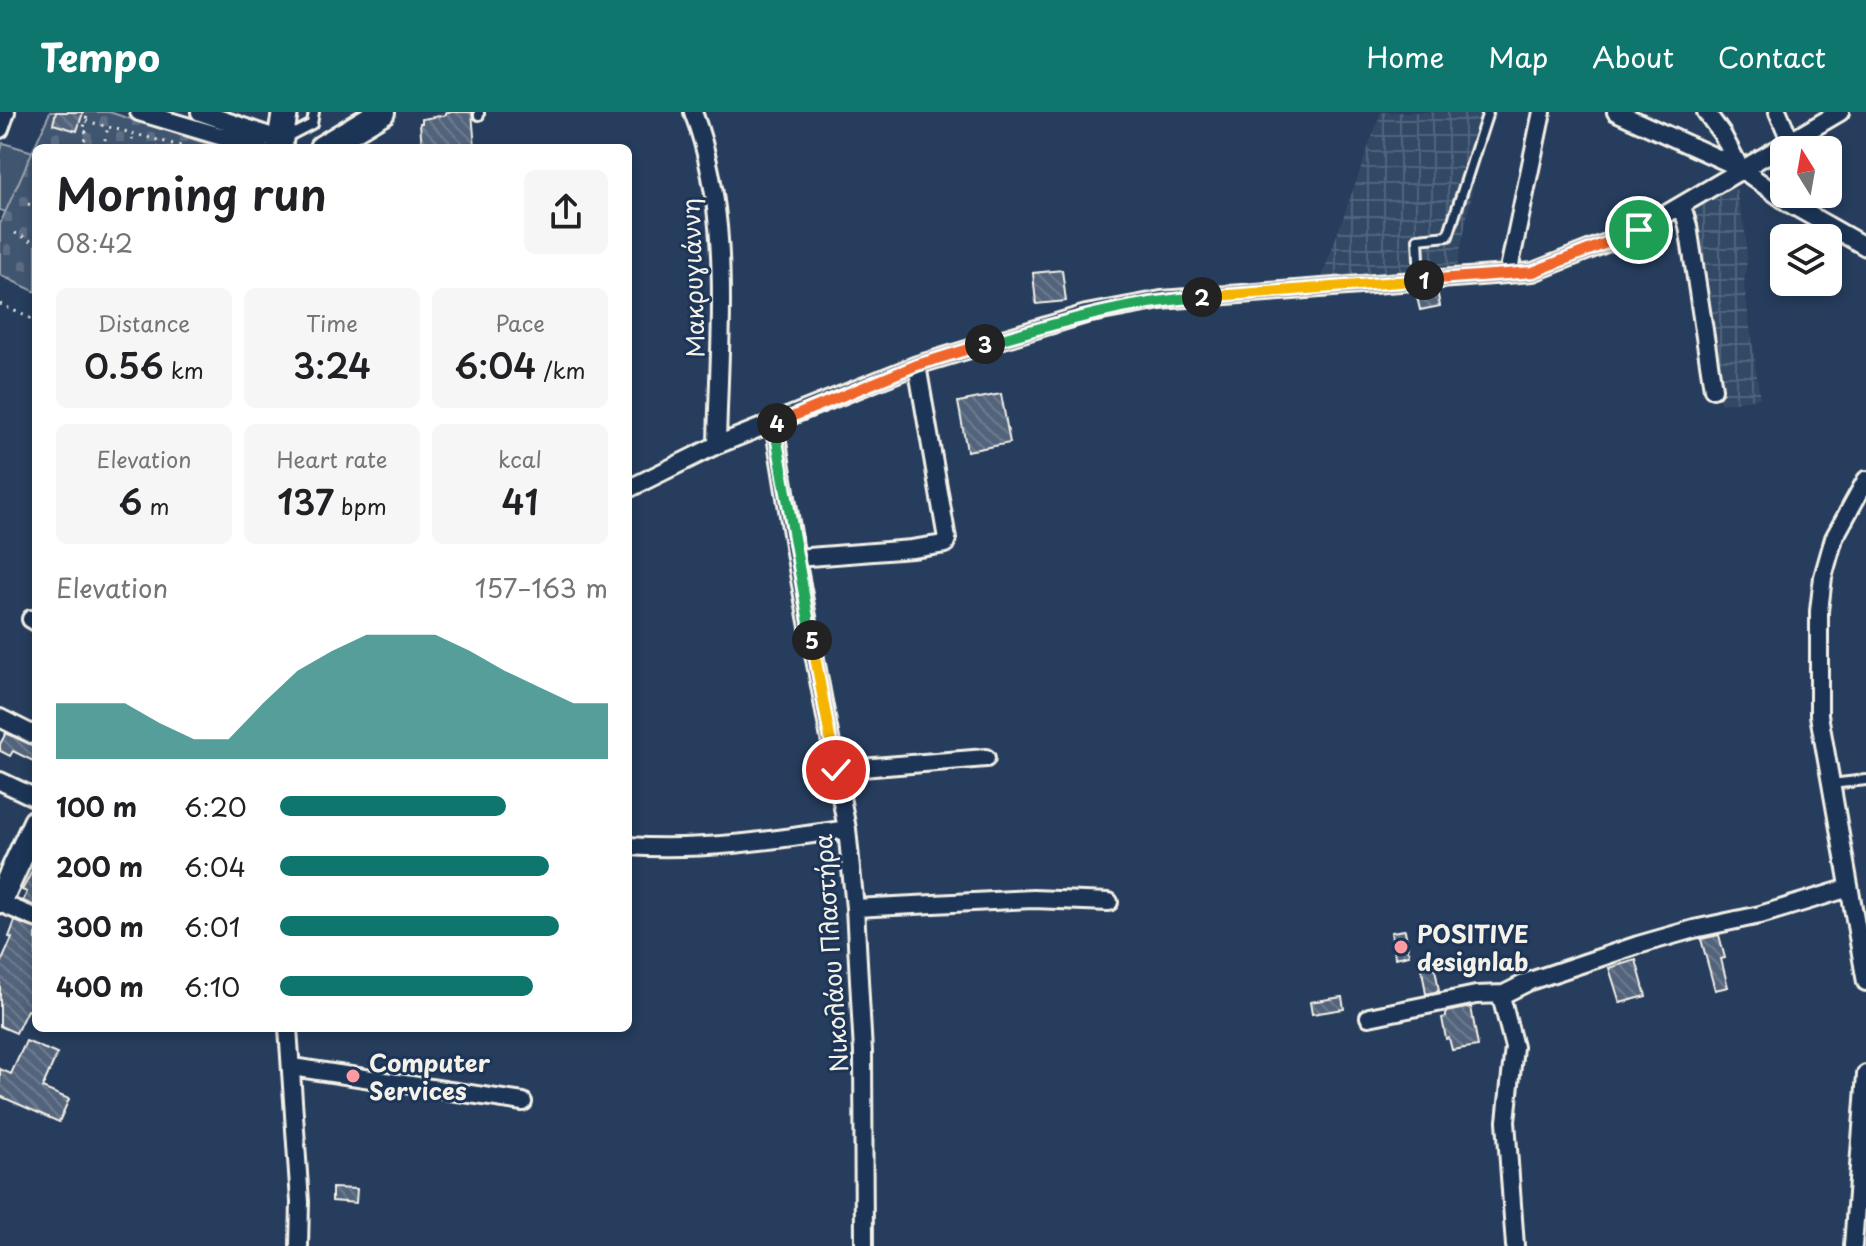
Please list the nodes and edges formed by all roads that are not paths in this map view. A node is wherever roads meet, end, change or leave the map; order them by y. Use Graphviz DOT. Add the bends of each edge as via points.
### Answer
graph roads {
  1 [pos="6,112"];
  2 [pos="139,112"];
  3 [pos="200,112"];
  4 [pos="285,112"];
  5 [pos="314,112"];
  6 [pos="382,112"];
  7 [pos="693,112"];
  8 [pos="1488,112"];
  9 [pos="1542,112"];
  10 [pos="1616,112"];
  11 [pos="1706,112"];
  12 [pos="1778,112"];
  13 [pos="1840,112"];
  14 [pos="312,124"];
  15 [pos="0,129"];
  16 [pos="1788,136"];
  17 [pos="1797,136"];
  18 [pos="269,144"];
  19 [pos="271,144"];
  20 [pos="273,144"];
  21 [pos="275,144"];
  22 [pos="322,144"];
  23 [pos="329,144"];
  24 [pos="1770,151"];
  25 [pos="1740,168"];
  26 [pos="1682,206"];
  27 [pos="1866,247"];
  28 [pos="1508,274"];
  29 [pos="1420,280"];
  30 [pos="917,365"];
  31 [pos="1713,389"];
  32 [pos="774,424"];
  33 [pos="717,445"];
  34 [pos="1866,480"];
  35 [pos="632,487"];
  36 [pos="796,558"];
  37 [pos="0,718"];
  38 [pos="32,734"];
  39 [pos="986,758"];
  40 [pos="836,770"];
  41 [pos="1866,780"];
  42 [pos="0,781"];
  43 [pos="1831,784"];
  44 [pos="32,796"];
  45 [pos="847,829"];
  46 [pos="32,831"];
  47 [pos="632,846"];
  48 [pos="1849,888"];
  49 [pos="0,902"];
  50 [pos="1109,902"];
  51 [pos="855,908"];
  52 [pos="32,916"];
  53 [pos="1866,982"];
  54 [pos="1504,994"];
  55 [pos="1369,1017"];
  56 [pos="288,1032"];
  57 [pos="292,1067"];
  58 [pos="1866,1074"];
  59 [pos="523,1102"];
  60 [pos="299,1246"];
  61 [pos="864,1246"];
  62 [pos="1515,1246"];
  63 [pos="1853,1246"];
  1 -- 15 [label="street"];
  2 -- 18 [label="street"];
  3 -- 19 [label="street"];
  4 -- 20 [label="main road"];
  5 -- 14 [label="lane"];
  6 -- 23 [label="main road"];
  7 -- 33 [label="street, Μακρυγιάννη" via="719,216"];
  8 -- 29 [label="lane" via="1448,236 1418,239"];
  9 -- 28 [label="street"];
  10 -- 25 [label="street"];
  11 -- 25 [label="street"];
  12 -- 16 [label="street"];
  13 -- 17 [label="street"];
  14 -- 21 [label="lane"];
  14 -- 22 [label="lane"];
  24 -- 25 [label="street"];
  25 -- 26 [label="street"];
  25 -- 27 [label="street"];
  26 -- 28 [label="street" via="1639,230 1533,272"];
  26 -- 31 [label="street"];
  28 -- 29 [label="street"];
  29 -- 30 [label="street" via="1161,300 1086,314"];
  30 -- 32 [label="street"];
  30 -- 36 [label="street" via="945,544"];
  32 -- 33 [label="street"];
  32 -- 36 [label="street, Νικολάου Πλαστήρα"];
  33 -- 35 [label="street"];
  34 -- 43 [label="street" via="1834,538 1819,611 1819,715"];
  36 -- 40 [label="street, Νικολάου Πλαστήρα"];
  37 -- 38 [label="street"];
  39 -- 40 [label="street"];
  40 -- 45 [label="street, Νικολάου Πλαστήρα"];
  41 -- 43 [label="lane"];
  42 -- 44 [label="street"];
  43 -- 48 [label="street"];
  45 -- 47 [label="street" via="740,845"];
  45 -- 51 [label="street, Νικολάου Πλαστήρα"];
  46 -- 49 [label="main road"];
  48 -- 53 [label="street"];
  48 -- 54 [label="street" via="1638,945"];
  49 -- 52 [label="street"];
  50 -- 51 [label="street" via="1033,899"];
  51 -- 61 [label="street, Νικολάου Πλαστήρα" via="863,1052"];
  54 -- 55 [label="street"];
  54 -- 62 [label="street" via="1514,1047 1506,1121"];
  56 -- 57 [label="street"];
  57 -- 59 [label="street"];
  57 -- 60 [label="street"];
  58 -- 63 [label="street"];
}
